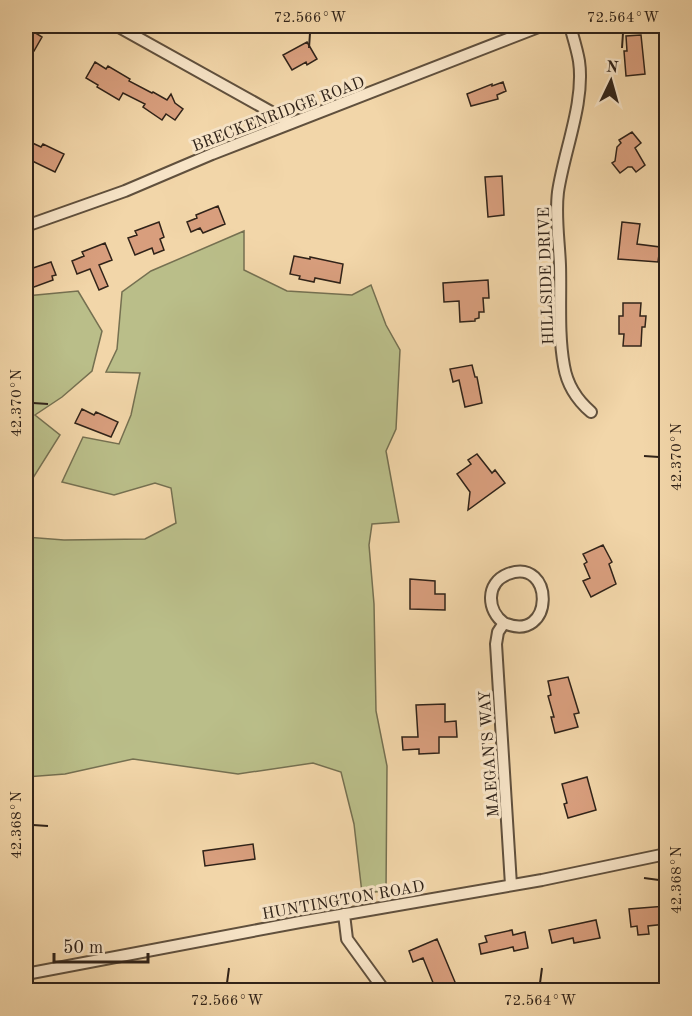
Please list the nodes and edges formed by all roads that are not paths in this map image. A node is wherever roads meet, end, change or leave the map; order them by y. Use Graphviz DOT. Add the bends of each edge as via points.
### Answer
graph roads {
  1 [pos="117,26"];
  2 [pos="541,26"];
  3 [pos="570,26"];
  4 [pos="291,123"];
  5 [pos="26,213"];
  6 [pos="39,221"];
  7 [pos="26,226"];
  8 [pos="591,412"];
  9 [pos="504,623"];
  10 [pos="666,854"];
  11 [pos="511,885"];
  12 [pos="344,914"];
  13 [pos="26,974"];
  14 [pos="384,990"];
  1 -- 4 [label="street"];
  2 -- 4 [label="street, BRECKENRIDGE ROAD"];
  3 -- 8 [label="street, HILLSIDE DRIVE" via="579,62 579,93 558,194 560,321 564,367 579,402"];
  4 -- 6 [label="street, BRECKENRIDGE ROAD" via="125,191"];
  5 -- 6 [label="street"];
  6 -- 7 [label="street, BRECKENRIDGE ROAD"];
  9 -- 9 [label="street" via="492,610 493,587 509,574 530,576 543,592 541,613 522,626"];
  9 -- 11 [label="street, MAEGAN'S WAY" via="496,644"];
  10 -- 11 [label="street, HUNTINGTON ROAD"];
  11 -- 12 [label="street, HUNTINGTON ROAD"];
  12 -- 13 [label="street, HUNTINGTON ROAD"];
  12 -- 14 [label="street" via="347,939"];
}
